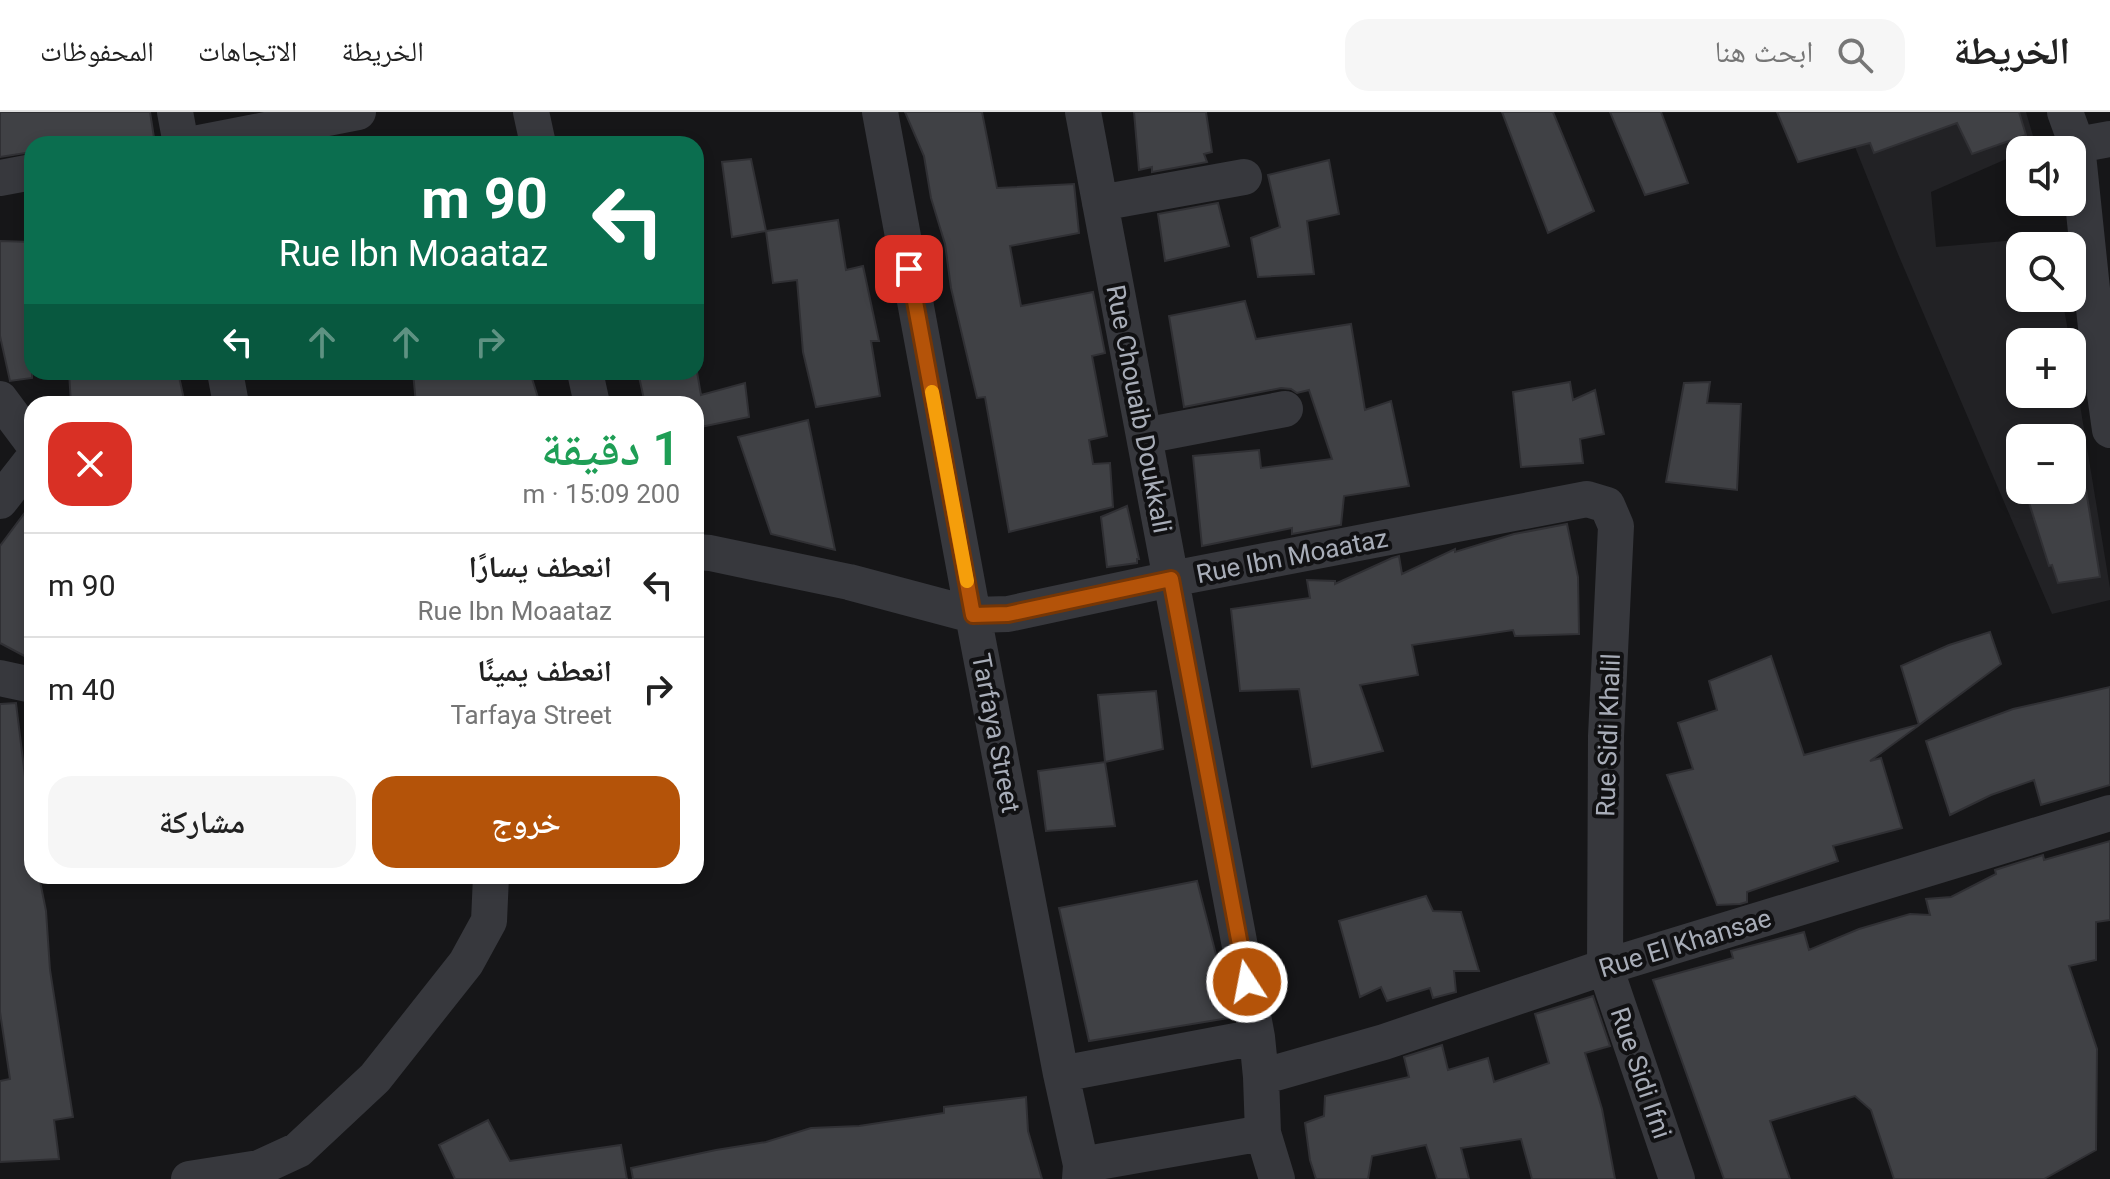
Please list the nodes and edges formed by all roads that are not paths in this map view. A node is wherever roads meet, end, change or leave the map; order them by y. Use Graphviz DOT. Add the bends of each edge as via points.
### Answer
graph roads {
  1 [pos="175,112"];
  2 [pos="358,112"];
  3 [pos="531,112"];
  4 [pos="880,112"];
  5 [pos="1083,112"];
  6 [pos="2084,132"];
  7 [pos="180,136"];
  8 [pos="235,136"];
  9 [pos="536,136"];
  10 [pos="24,174"];
  11 [pos="1244,177"];
  12 [pos="0,178"];
  13 [pos="1100,203"];
  14 [pos="0,399"];
  15 [pos="1285,409"];
  16 [pos="2110,430"];
  17 [pos="24,431"];
  18 [pos="1144,436"];
  19 [pos="24,470"];
  20 [pos="0,501"];
  21 [pos="1607,505"];
  22 [pos="704,553"];
  23 [pos="1171,579"];
  24 [pos="973,615"];
  25 [pos="0,678"];
  26 [pos="24,683"];
  27 [pos="2110,813"];
  28 [pos="491,884"];
  29 [pos="1605,967"];
  30 [pos="1257,1037"];
  31 [pos="1061,1074"];
  32 [pos="1261,1077"];
  33 [pos="1263,1133"];
  34 [pos="1081,1172"];
  35 [pos="189,1179"];
  36 [pos="1277,1179"];
  37 [pos="1677,1179"];
  1 -- 7 [label="street"];
  2 -- 8 [label="street"];
  3 -- 9 [label="street"];
  4 -- 24 [label="street, Tarfaya Street"];
  5 -- 13 [label="street, Rue Chouaib Doukkali"];
  6 -- 16 [label="street" via="2097,337"];
  10 -- 12 [label="street"];
  11 -- 13 [label="street"];
  13 -- 18 [label="street, Rue Chouaib Doukkali"];
  14 -- 17 [label="street"];
  15 -- 18 [label="street"];
  18 -- 23 [label="street, Rue Chouaib Doukkali"];
  19 -- 20 [label="street"];
  21 -- 23 [label="street, Rue Ibn Moaataz" via="1587,499"];
  21 -- 29 [label="street, Rue Sidi Khalil" via="1616,526 1606,736"];
  22 -- 24 [label="street, Rue Ibn Moaataz" via="849,582"];
  23 -- 24 [label="street, Rue Ibn Moaataz" via="1008,614"];
  23 -- 30 [label="street, Rue Chouaib Doukkali"];
  24 -- 31 [label="street, Tarfaya Street"];
  25 -- 26 [label="street"];
  27 -- 29 [label="street, Rue El Khansae"];
  28 -- 35 [label="street" via="489,921 466,963 375,1078 298,1150 259,1168"];
  29 -- 32 [label="street, Rue El Khansae" via="1384,1042"];
  29 -- 37 [label="street, Rue Sidi Ifni"];
  30 -- 31 [label="street"];
  30 -- 32 [label="street, Rue Chouaib Doukkali"];
  31 -- 34 [label="street, Tarfaya Street"];
  32 -- 33 [label="street, Rue Chouaib Doukkali"];
  33 -- 34 [label="street"];
  33 -- 36 [label="street, Rue Chouaib Doukkali"];
}
